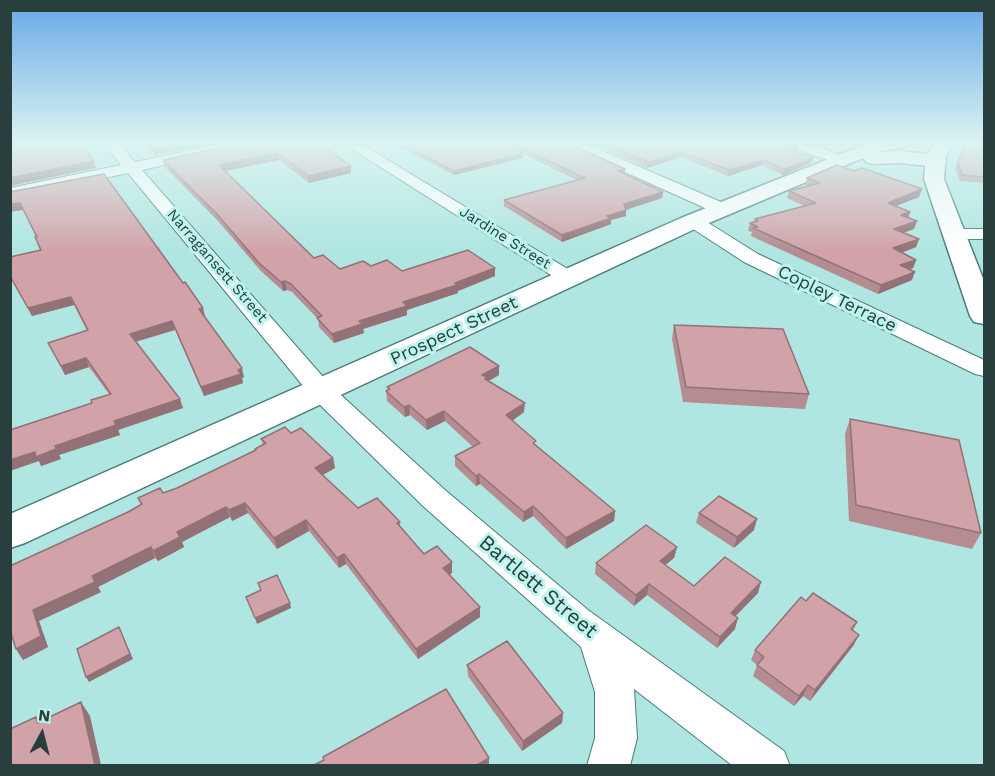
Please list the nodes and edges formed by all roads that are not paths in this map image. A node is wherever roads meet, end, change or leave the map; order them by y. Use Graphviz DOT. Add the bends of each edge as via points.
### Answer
graph roads {
  1 [pos="79,178"];
  2 [pos="141,178"];
  3 [pos="407,178"];
  4 [pos="653,178"];
  5 [pos="798,178"];
  6 [pos="933,178"];
  7 [pos="10,193"];
  8 [pos="723,209"];
  9 [pos="693,221"];
  10 [pos="984,234"];
  11 [pos="954,235"];
  12 [pos="569,278"];
  13 [pos="984,316"];
  14 [pos="984,369"];
  15 [pos="322,392"];
  16 [pos="10,532"];
  17 [pos="597,638"];
  18 [pos="608,765"];
  19 [pos="769,765"];
  1 -- 7 [label="street"];
  2 -- 15 [label="street, Narragansett Street"];
  3 -- 12 [label="street, Jardine Street"];
  4 -- 8 [label="street"];
  5 -- 8 [label="main road, Prospect Street"];
  6 -- 11 [label="main road"];
  8 -- 9 [label="main road, Prospect Street"];
  9 -- 12 [label="main road, Prospect Street"];
  9 -- 14 [label="street, Copley Terrace" via="751,258"];
  10 -- 11 [label="street"];
  11 -- 13 [label="main road"];
  12 -- 15 [label="main road, Prospect Street"];
  15 -- 16 [label="main road, Prospect Street"];
  15 -- 17 [label="street, Bartlett Street" via="434,498"];
  17 -- 18 [label="street" via="615,692 616,738"];
  17 -- 19 [label="street, Bartlett Street"];
}
